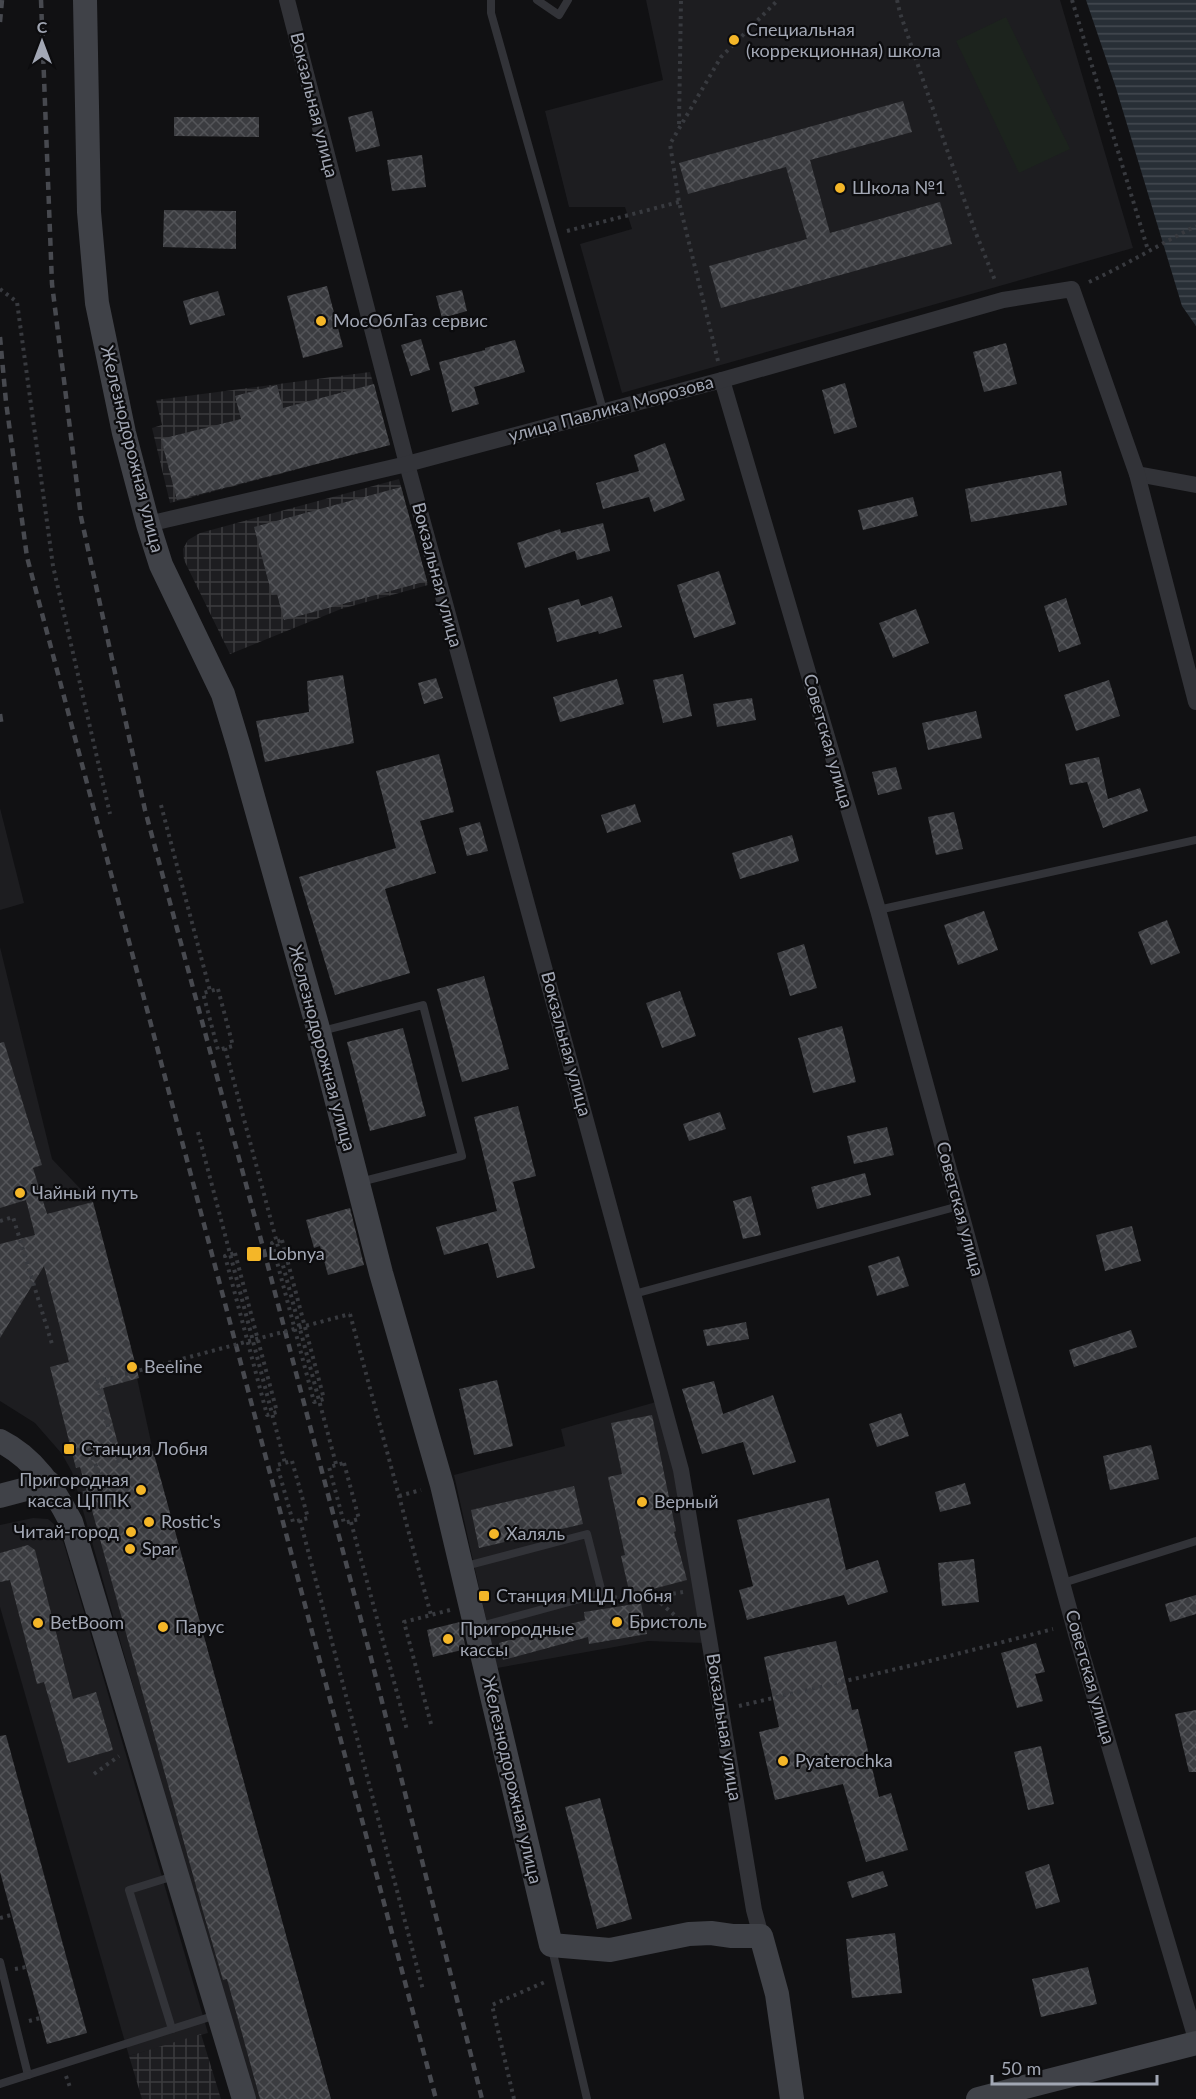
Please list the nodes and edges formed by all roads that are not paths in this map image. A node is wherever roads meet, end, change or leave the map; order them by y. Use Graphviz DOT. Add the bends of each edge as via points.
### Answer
graph roads {
  1 [pos="86,0"];
  2 [pos="287,0"];
  3 [pos="491,0"];
  4 [pos="537,0"];
  5 [pos="568,0"];
  6 [pos="721,373"];
  7 [pos="603,410"];
  8 [pos="407,464"];
  9 [pos="1137,474"];
  10 [pos="1196,485"];
  11 [pos="148,524"];
  12 [pos="1196,702"];
  13 [pos="1196,840"];
  14 [pos="878,910"];
  15 [pos="318,1032"];
  16 [pos="357,1183"];
  17 [pos="959,1206"];
  18 [pos="634,1294"];
  19 [pos="0,1441"];
  20 [pos="49,1483"];
  21 [pos="0,1496"];
  22 [pos="1196,1541"];
  23 [pos="462,1567"];
  24 [pos="1063,1583"];
  25 [pos="476,1627"];
  26 [pos="177,1875"];
  27 [pos="761,1936"];
  28 [pos="551,1945"];
  29 [pos="0,1962"];
  30 [pos="219,2014"];
  31 [pos="171,2029"];
  32 [pos="1196,2041"];
  33 [pos="28,2075"];
  34 [pos="0,2084"];
  35 [pos="244,2099"];
  36 [pos="587,2099"];
  37 [pos="792,2099"];
  38 [pos="978,2099"];
  1 -- 11 [label="street, Железнодорожная улица" via="88,212 97,303"];
  2 -- 8 [label="street, Вокзальная улица"];
  3 -- 7 [label="lane" via="491,14"];
  4 -- 5 [label="lane" via="559,15"];
  6 -- 7 [label="street, улица Павлика Морозова"];
  6 -- 9 [label="street, улица Павлика Морозова" via="1003,300 1072,289"];
  6 -- 14 [label="street, Советская улица"];
  7 -- 8 [label="street, улица Павлика Морозова"];
  8 -- 11 [label="street, улица Павлика Морозова"];
  8 -- 18 [label="street, Вокзальная улица"];
  9 -- 10 [label="street"];
  9 -- 12 [label="street"];
  11 -- 15 [label="street, Железнодорожная улица" via="161,565 223,694"];
  13 -- 14 [label="lane"];
  14 -- 17 [label="street, Советская улица"];
  15 -- 16 [label="street, Железнодорожная улица"];
  15 -- 16 [label="lane" via="423,1005 459,1144 462,1156"];
  16 -- 23 [label="street, Железнодорожная улица"];
  17 -- 18 [label="lane"];
  17 -- 24 [label="street, Советская улица"];
  18 -- 27 [label="street, Вокзальная улица" via="681,1470"];
  19 -- 20 [label="street" via="22,1455"];
  20 -- 21 [label="street"];
  20 -- 26 [label="street" via="71,1522"];
  22 -- 24 [label="lane"];
  23 -- 25 [label="street, Железнодорожная улица"];
  23 -- 25 [label="lane" via="587,1534 602,1593"];
  24 -- 32 [label="street, Советская улица"];
  25 -- 28 [label="street, Железнодорожная улица"];
  26 -- 30 [label="street"];
  26 -- 31 [label="lane" via="129,1890"];
  27 -- 28 [label="street" via="690,1934 610,1950"];
  27 -- 37 [label="street, Вокзальная улица" via="777,1994"];
  28 -- 36 [label="lane, Железнодорожная улица"];
  29 -- 33 [label="lane"];
  30 -- 31 [label="lane"];
  30 -- 35 [label="street"];
  31 -- 33 [label="lane"];
  32 -- 38 [label="street"];
  33 -- 34 [label="lane"];
}
